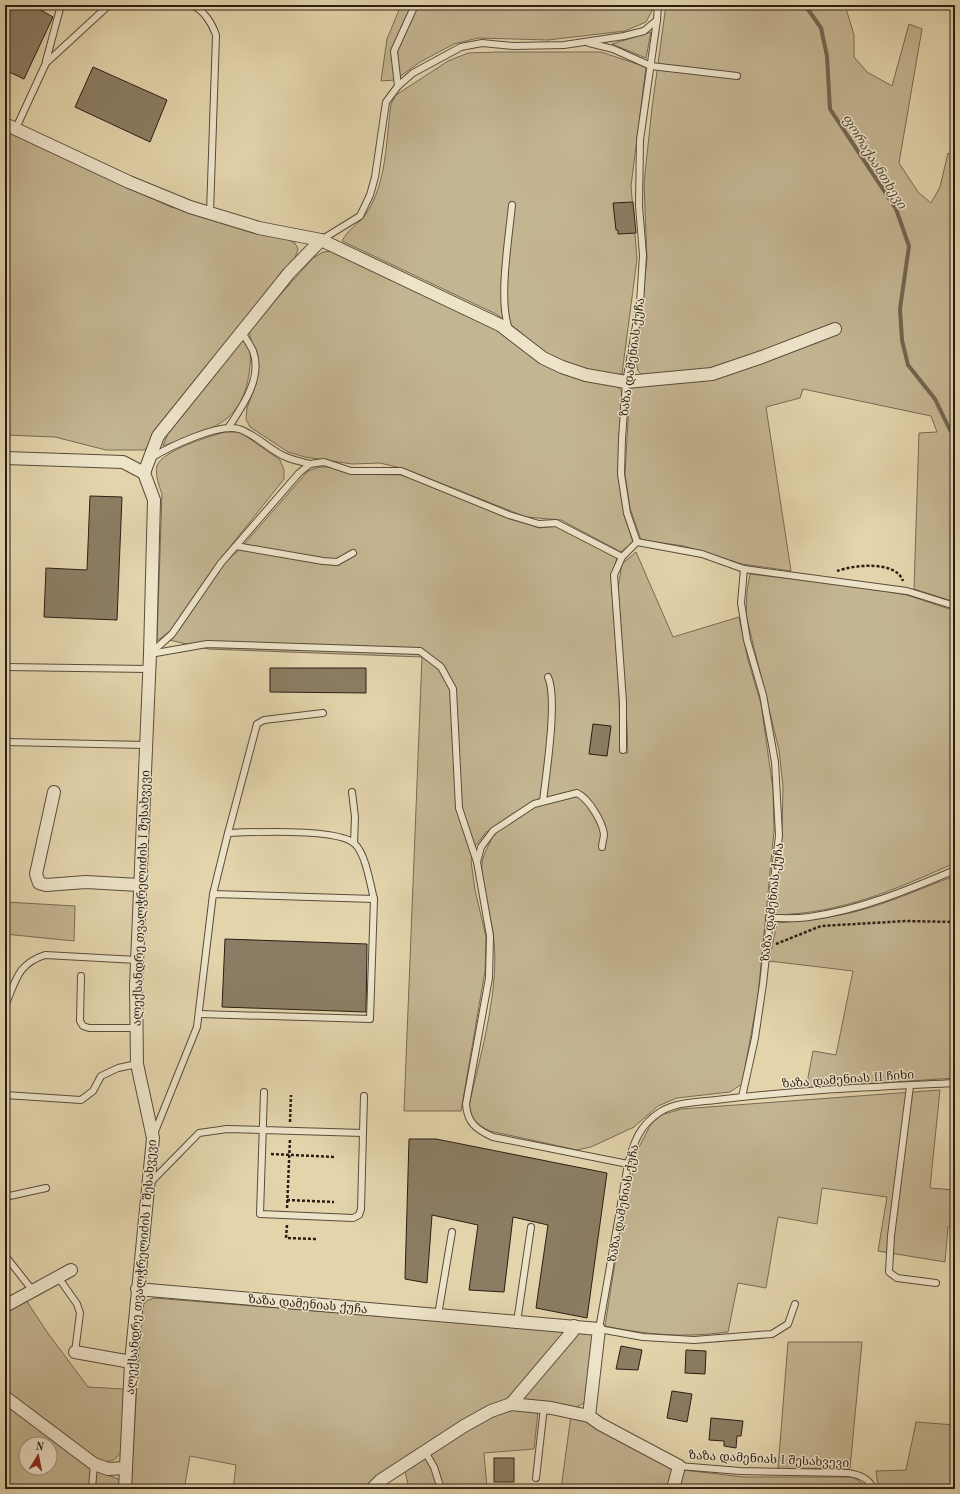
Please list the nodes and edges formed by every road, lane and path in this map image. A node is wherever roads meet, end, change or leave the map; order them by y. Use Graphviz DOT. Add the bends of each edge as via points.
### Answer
graph roads {
  1 [pos="61,5"];
  2 [pos="109,5"];
  3 [pos="191,5"];
  4 [pos="415,5"];
  5 [pos="658,5"];
  6 [pos="657,20"];
  7 [pos="585,42"];
  8 [pos="46,63"];
  9 [pos="651,66"];
  10 [pos="737,76"];
  11 [pos="398,86"];
  12 [pos="10,126"];
  13 [pos="512,205"];
  14 [pos="210,214"];
  15 [pos="322,240"];
  16 [pos="835,329"];
  17 [pos="242,332"];
  18 [pos="510,333"];
  19 [pos="626,382"];
  20 [pos="228,428"];
  21 [pos="5,458"];
  22 [pos="150,459"];
  23 [pos="310,464"];
  24 [pos="144,473"];
  25 [pos="637,542"];
  26 [pos="236,546"];
  27 [pos="353,553"];
  28 [pos="622,557"];
  29 [pos="744,569"];
  30 [pos="817,578"];
  31 [pos="907,591"];
  32 [pos="955,598"];
  33 [pos="952,605"];
  34 [pos="150,654"];
  35 [pos="5,667"];
  36 [pos="149,669"];
  37 [pos="548,678"];
  38 [pos="323,713"];
  39 [pos="5,742"];
  40 [pos="146,745"];
  41 [pos="623,750"];
  42 [pos="54,792"];
  43 [pos="352,792"];
  44 [pos="543,801"];
  45 [pos="228,833"];
  46 [pos="354,842"];
  47 [pos="602,847"];
  48 [pos="477,862"];
  49 [pos="955,870"];
  50 [pos="139,885"];
  51 [pos="213,894"];
  52 [pos="374,899"];
  53 [pos="769,918"];
  54 [pos="955,922"];
  55 [pos="766,948"];
  56 [pos="137,960"];
  57 [pos="81,976"];
  58 [pos="5,1006"];
  59 [pos="199,1014"];
  60 [pos="136,1028"];
  61 [pos="137,1064"];
  62 [pos="955,1083"];
  63 [pos="910,1086"];
  64 [pos="264,1092"];
  65 [pos="5,1095"];
  66 [pos="291,1095"];
  67 [pos="364,1096"];
  68 [pos="742,1097"];
  69 [pos="263,1130"];
  70 [pos="290,1131"];
  71 [pos="363,1133"];
  72 [pos="153,1138"];
  73 [pos="262,1154"];
  74 [pos="289,1155"];
  75 [pos="335,1157"];
  76 [pos="628,1164"];
  77 [pos="148,1185"];
  78 [pos="46,1188"];
  79 [pos="5,1197"];
  80 [pos="287,1200"];
  81 [pos="334,1202"];
  82 [pos="287,1215"];
  83 [pos="531,1228"];
  84 [pos="452,1232"];
  85 [pos="316,1239"];
  86 [pos="7,1258"];
  87 [pos="71,1270"];
  88 [pos="58,1277"];
  89 [pos="936,1283"];
  90 [pos="137,1289"];
  91 [pos="33,1290"];
  92 [pos="795,1304"];
  93 [pos="5,1306"];
  94 [pos="438,1315"];
  95 [pos="517,1322"];
  96 [pos="574,1326"];
  97 [pos="599,1329"];
  98 [pos="75,1352"];
  99 [pos="131,1362"];
  100 [pos="5,1396"];
  101 [pos="511,1404"];
  102 [pos="544,1407"];
  103 [pos="589,1416"];
  104 [pos="425,1452"];
  105 [pos="94,1464"];
  106 [pos="679,1466"];
  107 [pos="126,1468"];
  108 [pos="536,1478"];
  109 [pos="92,1489"];
  110 [pos="125,1489"];
  111 [pos="372,1489"];
  112 [pos="441,1489"];
  113 [pos="673,1489"];
  114 [pos="874,1489"];
  1 -- 8 [label="lane"];
  2 -- 8 [label="lane"];
  3 -- 14 [label="lane" via="212,23 216,35"];
  4 -- 11 [label="lane" via="394,51"];
  5 -- 6 [label="lane, ზაზა დამენიას ქუჩა"];
  6 -- 7 [label="lane" via="644,31"];
  6 -- 9 [label="lane, ზაზა დამენიას ქუჩა"];
  7 -- 9 [label="lane" via="613,49"];
  7 -- 11 [label="lane" via="514,46 482,44 461,47 413,73"];
  8 -- 12 [label="lane"];
  9 -- 10 [label="lane"];
  9 -- 19 [label="lane, ზაზა დამენიას ქუჩა" via="640,140 639,206 643,255 640,303"];
  11 -- 15 [label="lane" via="386,102 375,177 360,216"];
  12 -- 14 [label="street" via="129,182"];
  13 -- 18 [label="lane" via="504,300"];
  14 -- 15 [label="street" via="259,228"];
  15 -- 17 [label="street" via="289,273"];
  15 -- 18 [label="street" via="500,325"];
  16 -- 19 [label="street" via="712,374"];
  17 -- 20 [label="lane" via="253,351 256,364 253,382 242,408"];
  17 -- 22 [label="street" via="158,436"];
  18 -- 19 [label="street" via="543,358 562,368"];
  19 -- 25 [label="lane, ზაზა დამენიას ქუჩა" via="621,474 627,512"];
  20 -- 22 [label="lane" via="166,448"];
  20 -- 23 [label="lane" via="238,429 255,437 286,457"];
  21 -- 24 [label="street" via="123,462"];
  22 -- 24 [label="street"];
  23 -- 26 [label="lane" via="299,473"];
  23 -- 28 [label="lane" via="324,462 351,471 402,471 509,515 539,524 556,523"];
  24 -- 34 [label="street, ალექსანდრე თვალჭრელიძის I შესახვევი" via="154,500"];
  25 -- 28 [label="lane"];
  25 -- 29 [label="lane" via="702,554"];
  26 -- 27 [label="lane" via="337,562"];
  26 -- 34 [label="lane" via="221,563 172,634"];
  28 -- 41 [label="lane" via="614,575 623,702"];
  29 -- 30 [label="lane"];
  29 -- 53 [label="lane, ზაზა დამენიას ქუჩა" via="741,603 747,640 763,694 775,762 779,835"];
  30 -- 31 [label="lane"];
  30 -- 31 [label="path" via="848,567 869,565 890,569 902,576"];
  31 -- 33 [label="lane"];
  32 -- 33 [label="lane"];
  34 -- 36 [label="street, ალექსანდრე თვალჭრელიძის I შესახვევი"];
  34 -- 48 [label="lane" via="207,644 420,651 441,667 453,689 460,808"];
  35 -- 36 [label="lane"];
  36 -- 40 [label="street, ალექსანდრე თვალჭრელიძის I შესახვევი"];
  37 -- 44 [label="lane" via="552,685 553,702"];
  38 -- 45 [label="lane" via="264,720 257,724"];
  39 -- 40 [label="lane"];
  40 -- 50 [label="street, ალექსანდრე თვალჭრელიძის I შესახვევი"];
  42 -- 50 [label="street" via="36,874 39,883 46,885 100,882"];
  43 -- 46 [label="lane"];
  44 -- 47 [label="lane" via="577,793 585,797 593,807 604,834"];
  44 -- 48 [label="lane" via="534,804 493,831 481,847"];
  45 -- 46 [label="lane" via="330,835"];
  45 -- 51 [label="lane"];
  46 -- 52 [label="lane" via="362,854"];
  48 -- 76 [label="lane" via="490,936 491,961 466,1104 471,1123 478,1131 493,1137"];
  49 -- 53 [label="lane" via="906,891 854,908 808,917"];
  50 -- 56 [label="street, ალექსანდრე თვალჭრელიძის I შესახვევი"];
  51 -- 52 [label="lane"];
  51 -- 59 [label="lane"];
  52 -- 59 [label="lane" via="370,1019"];
  53 -- 55 [label="lane, ზაზა დამენიას ქუჩა"];
  54 -- 55 [label="path" via="906,921 821,926"];
  55 -- 68 [label="lane, ზაზა დამენიას ქუჩა" via="755,1038"];
  56 -- 58 [label="lane" via="45,955 31,959 24,966"];
  56 -- 60 [label="street, ალექსანდრე თვალჭრელიძის I შესახვევი"];
  57 -- 60 [label="lane" via="80,1021 83,1026"];
  59 -- 72 [label="lane" via="197,1027"];
  60 -- 61 [label="street, ალექსანდრე თვალჭრელიძის I შესახვევი"];
  61 -- 65 [label="lane" via="118,1068 101,1076 93,1092 81,1100"];
  61 -- 72 [label="street, ალექსანდრე თვალჭრელიძის I შესახვევი"];
  62 -- 63 [label="lane, ზაზა დამენიას II ჩიხი"];
  63 -- 68 [label="lane, ზაზა დამენიას II ჩიხი"];
  63 -- 89 [label="lane" via="891,1236 889,1272 897,1278"];
  64 -- 69 [label="lane"];
  66 -- 70 [label="path"];
  67 -- 71 [label="lane"];
  68 -- 76 [label="lane, ზაზა დამენიას ქუჩა" via="678,1105 661,1111 642,1126 633,1142"];
  69 -- 70 [label="lane"];
  69 -- 73 [label="lane"];
  69 -- 77 [label="lane" via="227,1129 199,1133"];
  70 -- 71 [label="lane"];
  70 -- 74 [label="path"];
  71 -- 82 [label="lane" via="362,1210 359,1215 354,1218"];
  72 -- 77 [label="street, ალექსანდრე თვალჭრელიძის I შესახვევი"];
  73 -- 74 [label="path"];
  73 -- 82 [label="lane" via="260,1214"];
  74 -- 75 [label="path"];
  74 -- 80 [label="path"];
  76 -- 97 [label="lane, ზაზა დამენიას ქუჩა"];
  77 -- 90 [label="street, ალექსანდრე თვალჭრელიძის I შესახვევი"];
  78 -- 79 [label="lane"];
  80 -- 81 [label="path"];
  80 -- 82 [label="path"];
  82 -- 85 [label="path" via="286,1238"];
  83 -- 95 [label="lane"];
  84 -- 94 [label="lane"];
  86 -- 91 [label="lane"];
  87 -- 88 [label="street"];
  88 -- 91 [label="street"];
  88 -- 98 [label="lane" via="80,1313"];
  90 -- 94 [label="street, ზაზა დამენიას ქუჩა"];
  90 -- 99 [label="street, ალექსანდრე თვალჭრელიძის I შესახვევი"];
  91 -- 93 [label="street"];
  92 -- 97 [label="lane" via="788,1324 772,1334 694,1340 642,1337"];
  94 -- 95 [label="street, ზაზა დამენიას ქუჩა"];
  95 -- 96 [label="street, ზაზა დამენიას ქუჩა"];
  96 -- 97 [label="street, ზაზა დამენიას ქუჩა"];
  96 -- 101 [label="street" via="572,1332"];
  97 -- 103 [label="street"];
  98 -- 99 [label="street"];
  99 -- 107 [label="street, ალექსანდრე თვალჭრელიძის I შესახვევი"];
  100 -- 105 [label="street"];
  101 -- 102 [label="street"];
  101 -- 104 [label="street" via="464,1426"];
  102 -- 103 [label="street"];
  102 -- 108 [label="lane"];
  103 -- 106 [label="street"];
  104 -- 111 [label="street" via="381,1480"];
  104 -- 112 [label="lane" via="434,1467"];
  105 -- 107 [label="street" via="108,1469"];
  105 -- 109 [label="lane"];
  106 -- 113 [label="street"];
  106 -- 114 [label="lane, ზაზა დამენიას I შესახვევი" via="740,1471 848,1473 860,1475 870,1482"];
  107 -- 110 [label="street, ალექსანდრე თვალჭრელიძის I შესახვევი"];
}
